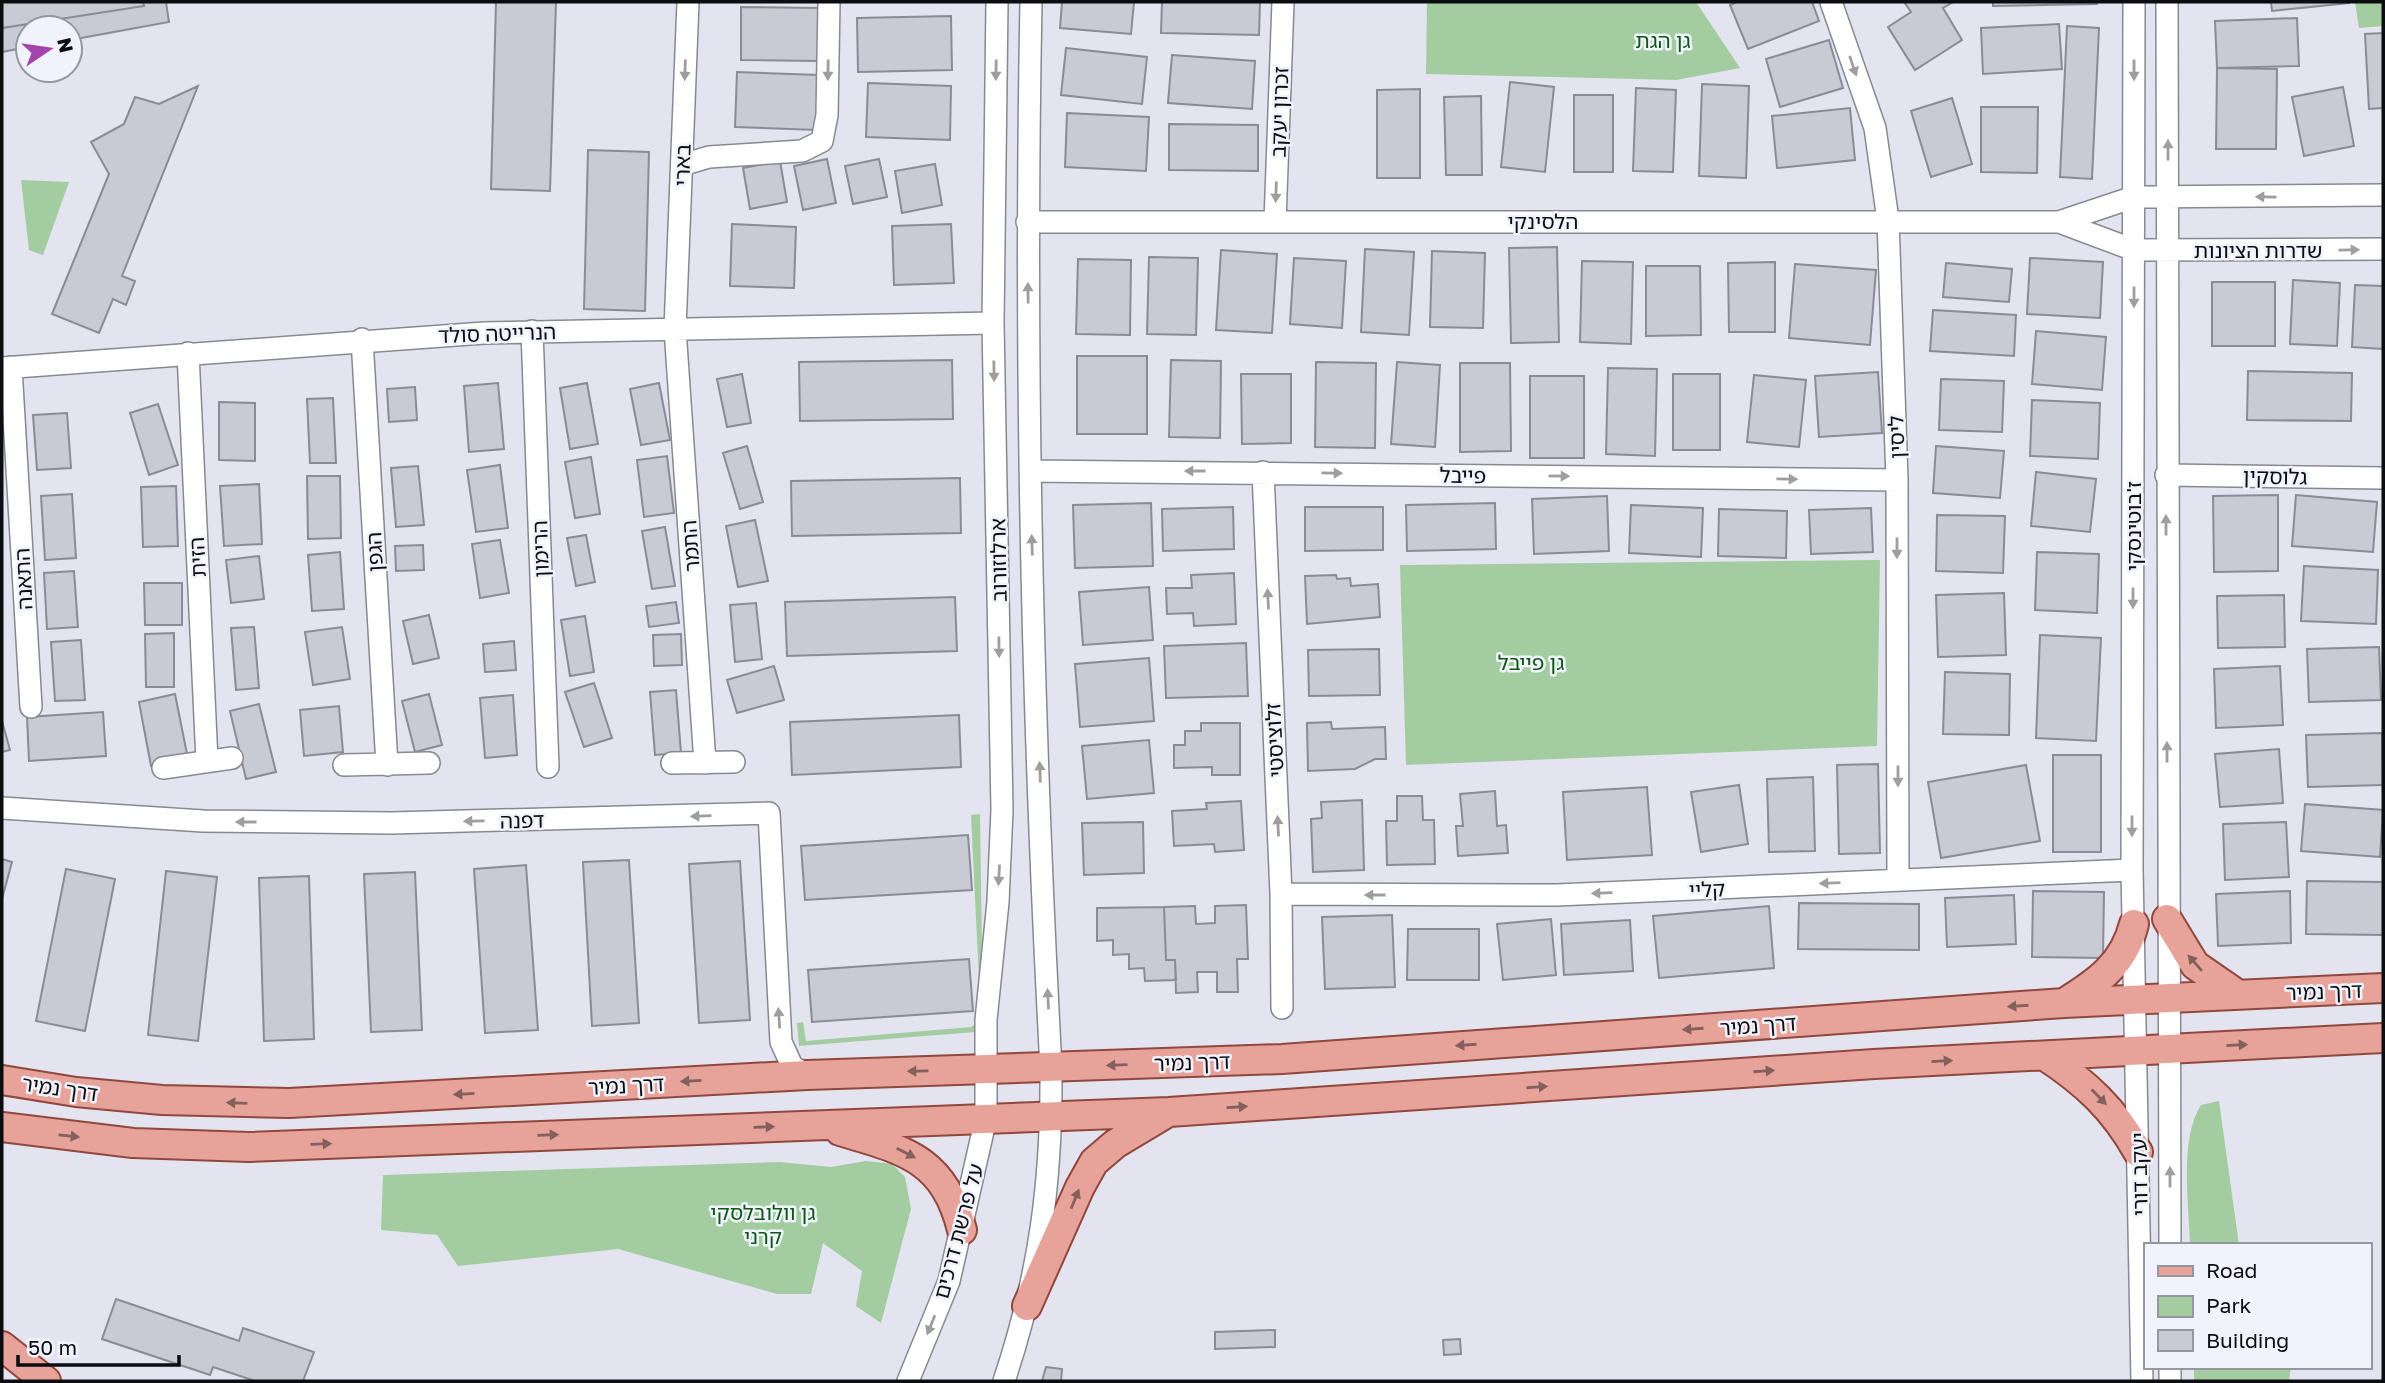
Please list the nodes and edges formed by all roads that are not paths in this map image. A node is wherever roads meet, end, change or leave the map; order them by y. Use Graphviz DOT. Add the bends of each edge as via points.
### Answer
graph roads {
  1 [pos="688,2"];
  2 [pos="830,2"];
  3 [pos="997,2"];
  4 [pos="1031,2"];
  5 [pos="1283,2"];
  6 [pos="1831,2"];
  7 [pos="2134,2"];
  8 [pos="2167,2"];
  9 [pos="682,164"];
  10 [pos="2383,195"];
  11 [pos="2134,197"];
  12 [pos="2168,197"];
  13 [pos="1888,220"];
  14 [pos="1027,222"];
  15 [pos="1275,222"];
  16 [pos="2059,222"];
  17 [pos="2383,249"];
  18 [pos="2134,250"];
  19 [pos="2168,251"];
  20 [pos="993,323"];
  21 [pos="675,329"];
  22 [pos="532,331"];
  23 [pos="362,339"];
  24 [pos="188,353"];
  25 [pos="7,367"];
  26 [pos="1030,471"];
  27 [pos="1264,472"];
  28 [pos="2166,475"];
  29 [pos="2383,478"];
  30 [pos="1897,480"];
  31 [pos="31,707"];
  32 [pos="232,758"];
  33 [pos="207,761"];
  34 [pos="734,762"];
  35 [pos="429,763"];
  36 [pos="672,763"];
  37 [pos="705,763"];
  38 [pos="344,765"];
  39 [pos="387,765"];
  40 [pos="547,767"];
  41 [pos="163,768"];
  42 [pos="2,808"];
  43 [pos="2132,870"];
  44 [pos="1898,880"];
  45 [pos="1281,894"];
  46 [pos="2167,919"];
  47 [pos="2134,924"];
  48 [pos="2383,988"];
  49 [pos="2237,994"];
  50 [pos="2169,998"];
  51 [pos="2135,999"];
  52 [pos="2064,1003"];
  53 [pos="1282,1007"];
  54 [pos="2383,1038"];
  55 [pos="2169,1049"];
  56 [pos="2137,1051"];
  57 [pos="2045,1056"];
  58 [pos="1051,1068"];
  59 [pos="986,1069"];
  60 [pos="807,1075"];
  61 [pos="2,1080"];
  62 [pos="1169,1112"];
  63 [pos="1051,1116"];
  64 [pos="986,1118"];
  65 [pos="818,1124"];
  66 [pos="2,1127"];
  67 [pos="2138,1152"];
  68 [pos="962,1230"];
  69 [pos="2170,1243"];
  70 [pos="1027,1306"];
  71 [pos="2,1346"];
  72 [pos="46,1381"];
  73 [pos="908,1381"];
  74 [pos="1004,1381"];
  75 [pos="2142,1381"];
  1 -- 9 [label="street, בארי, one-way"];
  2 -- 9 [label="street, one-way" via="822,141 802,151 709,157"];
  3 -- 20 [label="street, ארלוזורוב, one-way"];
  4 -- 14 [label="street, ארלוזורוב"];
  5 -- 15 [label="street, זכרון יעקב, one-way"];
  6 -- 13 [label="street, ליסין, one-way" via="1875,128"];
  7 -- 11 [label="street, ז'בוטינסקי, one-way"];
  12 -- 8 [label="street, ז'בוטינסקי, one-way"];
  9 -- 21 [label="street, בארי"];
  10 -- 12 [label="street, one-way"];
  11 -- 12 [label="street"];
  11 -- 16 [label="street, הלסינקי"];
  11 -- 18 [label="street, ז'בוטינסקי"];
  12 -- 19 [label="street, ז'בוטינסקי"];
  13 -- 15 [label="street, הלסינקי"];
  13 -- 16 [label="street, הלסינקי"];
  13 -- 30 [label="street, ליסין"];
  14 -- 15 [label="street, הלסינקי"];
  26 -- 14 [label="street, ארלוזורוב, one-way"];
  16 -- 18 [label="street, הלסינקי"];
  19 -- 17 [label="street, שדרות הציונות, one-way"];
  18 -- 19 [label="street, שדרות הציונות"];
  18 -- 43 [label="street, ז'בוטינסקי, one-way"];
  19 -- 28 [label="street, ז'בוטינסקי"];
  20 -- 21 [label="street, הנרייטה סולד"];
  20 -- 59 [label="street, ארלוזורוב, one-way" via="1002,810"];
  21 -- 22 [label="street, הנרייטה סולד"];
  21 -- 37 [label="street, התמר"];
  22 -- 23 [label="street, הנרייטה סולד"];
  22 -- 40 [label="street, הרימון"];
  23 -- 24 [label="street, הנרייטה סולד"];
  23 -- 39 [label="street, הגפן"];
  24 -- 25 [label="street, הנרייטה סולד"];
  24 -- 33 [label="street, הזית"];
  25 -- 31 [label="street, התאנה"];
  27 -- 26 [label="street, פייבל, one-way"];
  58 -- 26 [label="street, ארלוזורוב, one-way"];
  27 -- 30 [label="street, פייבל, one-way"];
  45 -- 27 [label="street, זלוציסטי, one-way"];
  28 -- 29 [label="street, גלוסקין"];
  46 -- 28 [label="street, ז'בוטינסקי, one-way"];
  30 -- 44 [label="street, ליסין, one-way"];
  32 -- 33 [label="street"];
  33 -- 41 [label="street"];
  34 -- 37 [label="street"];
  35 -- 39 [label="street"];
  36 -- 37 [label="street"];
  38 -- 39 [label="street"];
  60 -- 42 [label="street, דפנה, one-way" via="792,1066 781,1042 769,813 379,823 203,821"];
  43 -- 44 [label="street, קליי"];
  43 -- 47 [label="street, ז'בוטינסקי"];
  44 -- 45 [label="street, קליי, one-way" via="1557,895"];
  45 -- 53 [label="street, זלוציסטי"];
  49 -- 46 [label="main road, one-way" via="2195,965"];
  46 -- 50 [label="street, ז'בוטינסקי"];
  47 -- 51 [label="street, ז'בוטינסקי"];
  47 -- 52 [label="main road" via="2125,951 2113,967"];
  48 -- 49 [label="main road, דרך נמיר"];
  49 -- 50 [label="main road, דרך נמיר"];
  50 -- 51 [label="main road, דרך נמיר"];
  50 -- 55 [label="street, יעקב דורי"];
  51 -- 52 [label="main road, דרך נמיר"];
  51 -- 56 [label="street, ז'בוטינסקי"];
  52 -- 58 [label="main road, דרך נמיר, one-way" via="1282,1059"];
  55 -- 54 [label="main road, one-way"];
  55 -- 56 [label="main road"];
  69 -- 55 [label="street, יעקב דורי, one-way"];
  56 -- 57 [label="main road"];
  56 -- 67 [label="street, יעקב דורי"];
  62 -- 57 [label="main road, one-way"];
  57 -- 67 [label="main road, one-way" via="2091,1088 2122,1122"];
  58 -- 59 [label="main road, דרך נמיר"];
  58 -- 63 [label="street, ארלוזורוב"];
  59 -- 60 [label="main road, דרך נמיר, one-way"];
  59 -- 64 [label="street, ארלוזורוב"];
  60 -- 61 [label="main road, דרך נמיר, one-way" via="248,1104 88,1093"];
  62 -- 63 [label="main road"];
  70 -- 62 [label="main road, one-way" via="1094,1162"];
  63 -- 64 [label="main road"];
  63 -- 70 [label="street" via="1045,1208"];
  64 -- 65 [label="main road"];
  64 -- 68 [label="street, על פרשת דרכים"];
  66 -- 65 [label="main road, one-way" via="133,1143 249,1147"];
  65 -- 68 [label="main road, one-way" via="901,1149 920,1160 949,1192"];
  67 -- 75 [label="street, יעקב דורי"];
  68 -- 73 [label="street, על פרשת דרכים, one-way" via="949,1280"];
  70 -- 74 [label="street"];
  71 -- 72 [label="main road"];
}
